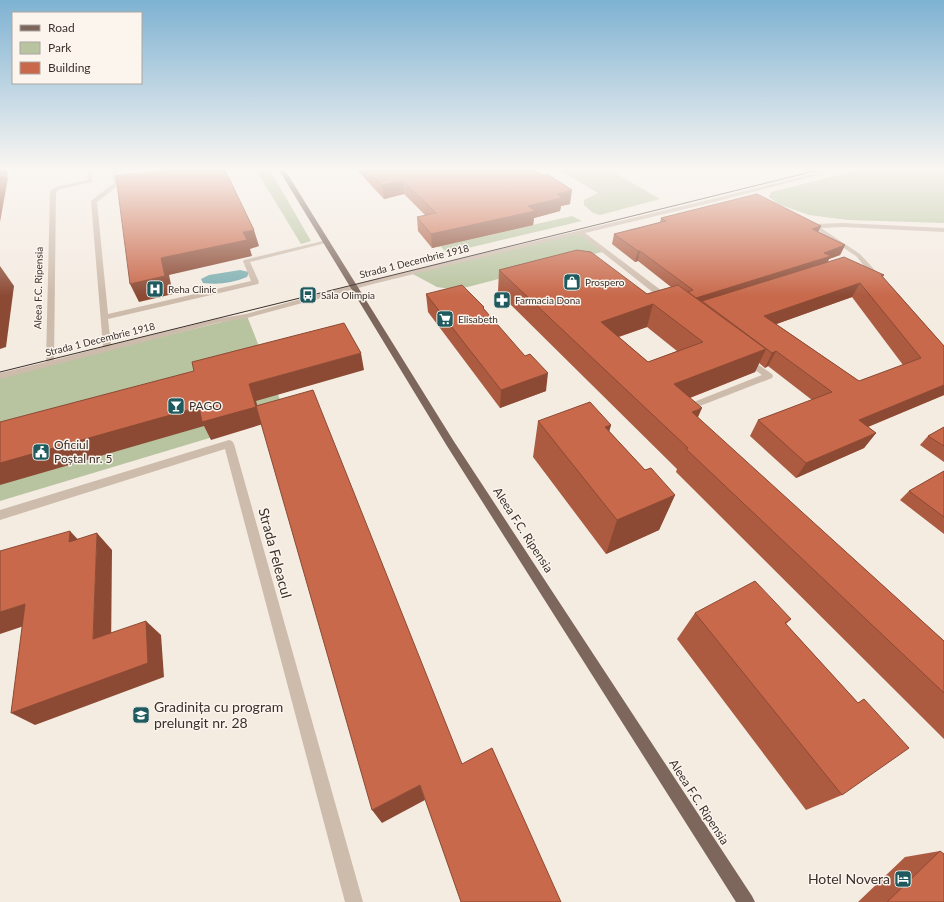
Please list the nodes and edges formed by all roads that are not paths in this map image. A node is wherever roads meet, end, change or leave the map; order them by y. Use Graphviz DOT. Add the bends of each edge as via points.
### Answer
graph roads {
  1 [pos="52,212"];
  2 [pos="95,212"];
  3 [pos="308,212"];
  4 [pos="664,212"];
  5 [pos="802,219"];
  6 [pos="814,226"];
  7 [pos="944,230"];
  8 [pos="580,232"];
  9 [pos="327,242"];
  10 [pos="884,285"];
  11 [pos="354,287"];
  12 [pos="676,305"];
  13 [pos="105,317"];
  14 [pos="107,349"];
  15 [pos="737,352"];
  16 [pos="50,363"];
  17 [pos="0,376"];
  18 [pos="688,414"];
  19 [pos="0,516"];
  20 [pos="354,902"];
  21 [pos="746,902"];
  1 -- 16 [label="street, Aleea F.C. Ripensia"];
  2 -- 13 [label="street"];
  3 -- 9 [label="main road, Aleea F.C. Ripensia"];
  4 -- 8 [label="street, Strada 1 Decembrie 1918"];
  5 -- 6 [label="street"];
  6 -- 7 [label="street"];
  6 -- 10 [label="street" via="842,244"];
  8 -- 11 [label="street, Strada 1 Decembrie 1918"];
  8 -- 12 [label="street"];
  9 -- 11 [label="main road, Aleea F.C. Ripensia"];
  9 -- 13 [label="street" via="246,261 255,282"];
  11 -- 14 [label="street, Strada 1 Decembrie 1918" via="255,314 217,320"];
  11 -- 21 [label="main road, Aleea F.C. Ripensia" via="450,443"];
  13 -- 14 [label="street"];
  14 -- 16 [label="street, Strada 1 Decembrie 1918"];
  15 -- 18 [label="street" via="769,376 683,409"];
  16 -- 17 [label="street, Strada 1 Decembrie 1918"];
  19 -- 20 [label="street, Strada Feleacul" via="230,444"];
}
